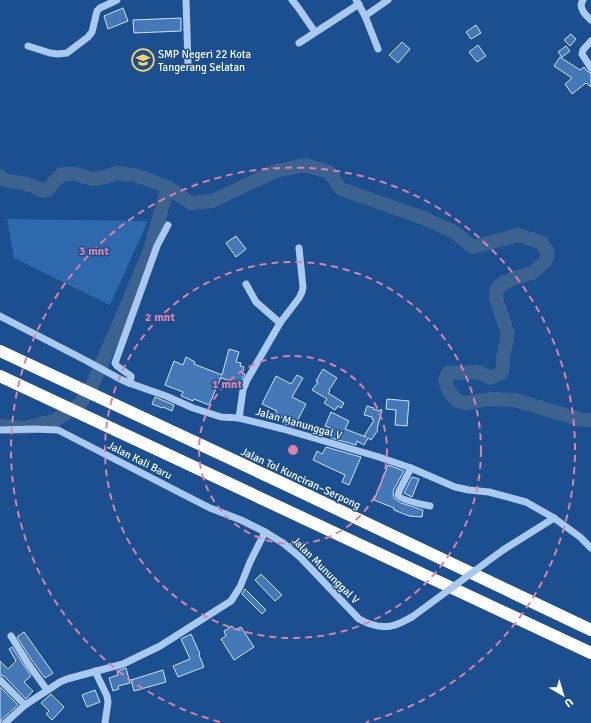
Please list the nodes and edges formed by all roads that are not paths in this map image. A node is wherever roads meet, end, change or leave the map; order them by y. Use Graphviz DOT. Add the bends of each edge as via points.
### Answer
graph roads {
  1 [pos="118,0"];
  2 [pos="186,0"];
  3 [pos="292,0"];
  4 [pos="388,0"];
  5 [pos="583,0"];
  6 [pos="358,2"];
  7 [pos="365,16"];
  8 [pos="591,20"];
  9 [pos="315,32"];
  10 [pos="591,41"];
  11 [pos="299,43"];
  12 [pos="28,46"];
  13 [pos="378,49"];
  14 [pos="188,64"];
  15 [pos="591,68"];
  16 [pos="168,225"];
  17 [pos="299,248"];
  18 [pos="246,284"];
  19 [pos="0,316"];
  20 [pos="280,323"];
  21 [pos="0,351"];
  22 [pos="0,376"];
  23 [pos="129,383"];
  24 [pos="239,418"];
  25 [pos="0,430"];
  26 [pos="411,468"];
  27 [pos="430,506"];
  28 [pos="554,518"];
  29 [pos="265,532"];
  30 [pos="591,548"];
  31 [pos="591,630"];
  32 [pos="11,636"];
  33 [pos="591,653"];
  34 [pos="95,671"];
  35 [pos="0,680"];
  36 [pos="47,690"];
  37 [pos="25,705"];
  38 [pos="5,723"];
  39 [pos="106,723"];
  1 -- 12 [label="street" via="97,11 92,32 66,53 50,53"];
  2 -- 14 [label="street"];
  3 -- 9 [label="street"];
  4 -- 7 [label="street"];
  5 -- 8 [label="street" via="581,6"];
  6 -- 7 [label="street"];
  6 -- 9 [label="street"];
  7 -- 13 [label="street"];
  9 -- 11 [label="street"];
  10 -- 15 [label="street" via="582,54"];
  16 -- 23 [label="street" via="157,246 115,362 116,366 131,376"];
  17 -- 20 [label="street" via="302,292"];
  18 -- 20 [label="street" via="256,302"];
  19 -- 23 [label="street, Jalan Manunggal V"];
  20 -- 24 [label="street" via="247,380"];
  21 -- 31 [label="highway, Jalan Tol Kunciran–Serpong"];
  22 -- 33 [label="highway"];
  23 -- 24 [label="street, Jalan Manunggal V" via="221,417"];
  24 -- 26 [label="street, Jalan Manunggal V"];
  25 -- 29 [label="street, Jalan Kali Baru" via="58,430 210,508"];
  26 -- 27 [label="street" via="398,495 411,502"];
  26 -- 28 [label="street, Jalan Manunggal V" via="455,487 489,492 526,502"];
  28 -- 29 [label="street, Jalan Mununggal V, bridge" via="503,550 412,617 390,626 378,626 359,619 300,557"];
  28 -- 30 [label="street, Jalan Manunggal V"];
  29 -- 34 [label="street" via="240,587 230,601 160,646 123,664"];
  32 -- 36 [label="street"];
  34 -- 36 [label="street" via="67,679"];
  34 -- 39 [label="street" via="108,702"];
  35 -- 37 [label="street"];
  36 -- 37 [label="street"];
  37 -- 38 [label="street"];
}
